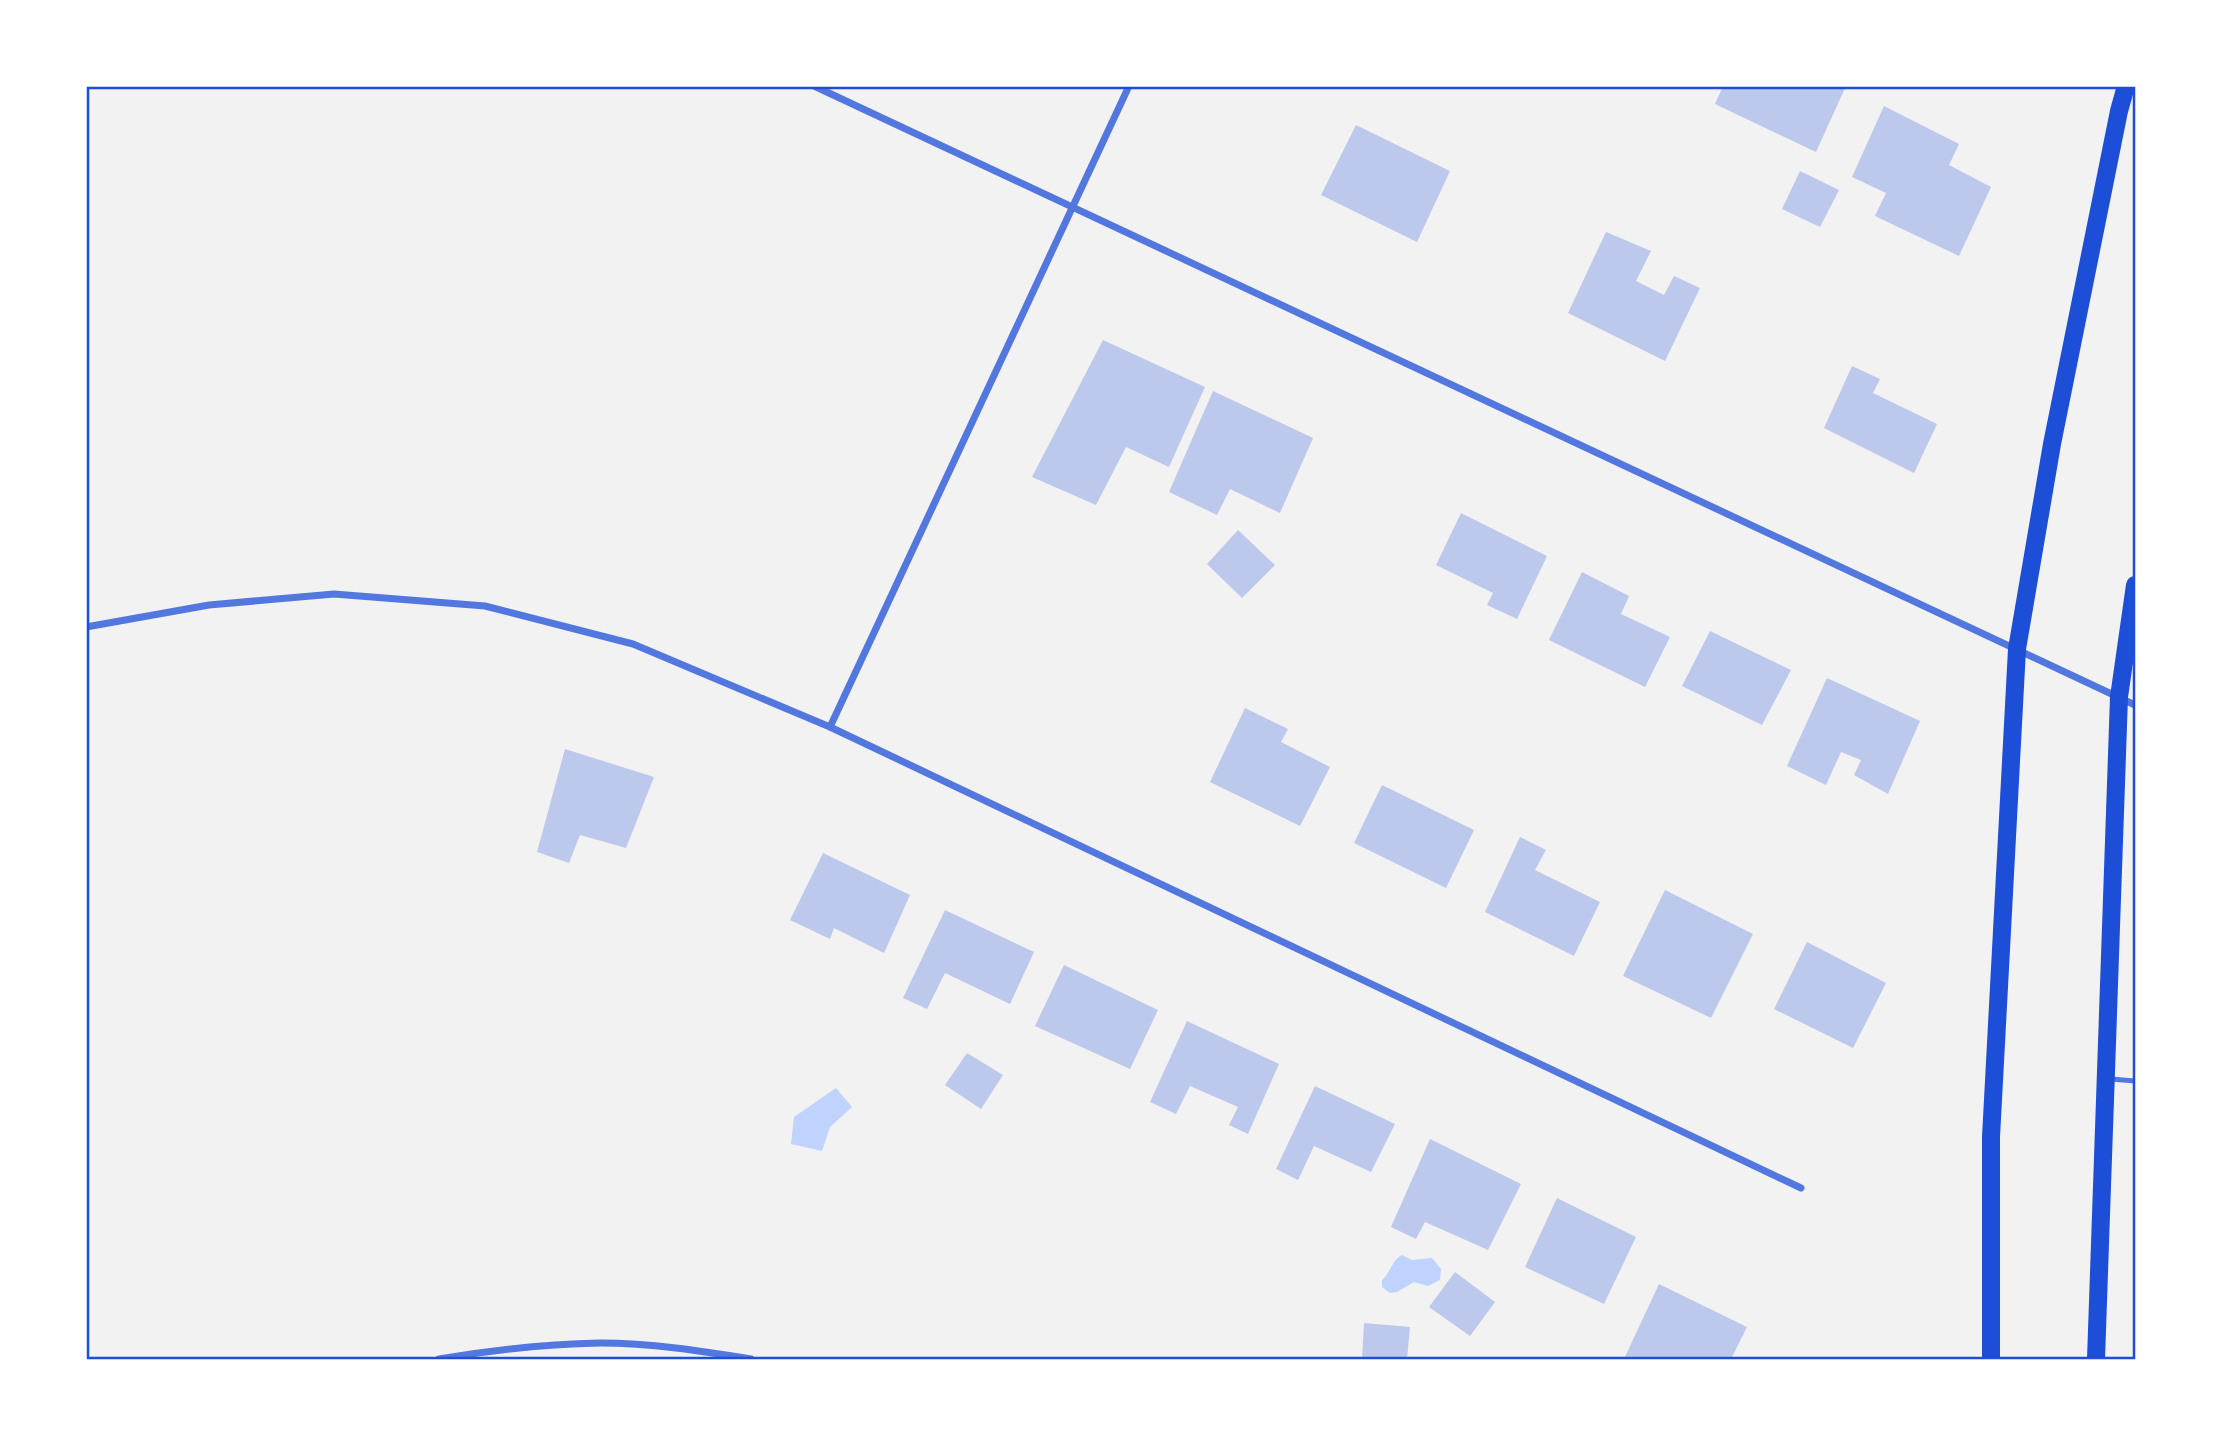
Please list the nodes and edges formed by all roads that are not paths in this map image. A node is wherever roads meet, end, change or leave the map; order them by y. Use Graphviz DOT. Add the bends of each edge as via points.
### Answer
graph roads {
  1 [pos="814,86"];
  2 [pos="1129,86"];
  3 [pos="2126,86"];
  4 [pos="1072,208"];
  5 [pos="2135,584"];
  6 [pos="86,626"];
  7 [pos="2017,649"];
  8 [pos="2127,701"];
  9 [pos="830,727"];
  10 [pos="2107,1078"];
  11 [pos="2135,1081"];
  12 [pos="1801,1188"];
  13 [pos="439,1359"];
  14 [pos="751,1359"];
  15 [pos="1991,1359"];
  16 [pos="2096,1359"];
  1 -- 4 [label="street"];
  2 -- 4 [label="street"];
  3 -- 7 [label="main road" via="2052,444"];
  4 -- 7 [label="street"];
  4 -- 9 [label="street"];
  5 -- 8 [label="main road"];
  6 -- 9 [label="street" via="209,605 334,594 485,606 633,644"];
  7 -- 8 [label="street"];
  7 -- 15 [label="main road" via="1991,1137"];
  8 -- 10 [label="main road"];
  9 -- 12 [label="street"];
  10 -- 11 [label="lane"];
  10 -- 16 [label="main road"];
  13 -- 14 [label="street" via="498,1349 601,1343"];
}
